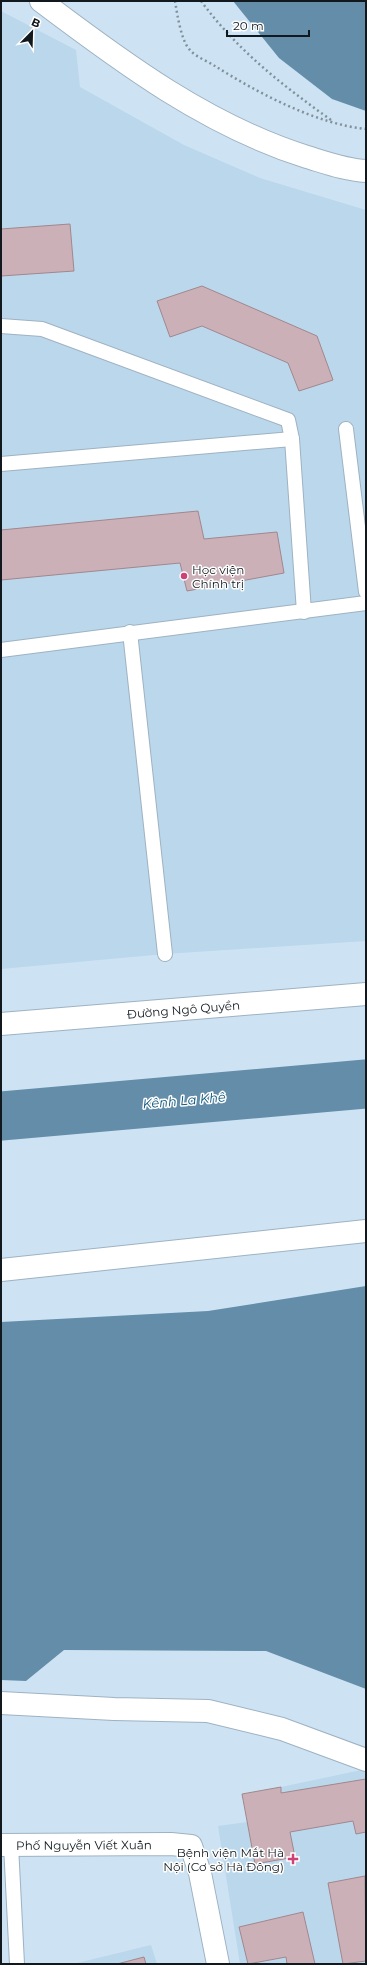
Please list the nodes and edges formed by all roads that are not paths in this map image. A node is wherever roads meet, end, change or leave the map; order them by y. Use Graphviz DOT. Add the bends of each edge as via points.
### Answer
graph roads {
  1 [pos="40,1"];
  2 [pos="366,171"];
  3 [pos="1,326"];
  4 [pos="346,429"];
  5 [pos="292,439"];
  6 [pos="1,464"];
  7 [pos="366,592"];
  8 [pos="366,603"];
  9 [pos="304,612"];
  10 [pos="130,632"];
  11 [pos="1,650"];
  12 [pos="165,954"];
  13 [pos="366,994"];
  14 [pos="1,1024"];
  15 [pos="366,1231"];
  16 [pos="1,1270"];
  17 [pos="1,1703"];
  18 [pos="366,1760"];
  19 [pos="6,1845"];
  20 [pos="17,1964"];
  21 [pos="218,1964"];
  1 -- 2 [label="street" via="128,65 218,120 280,148 350,170"];
  3 -- 5 [label="lane" via="42,329 288,420"];
  4 -- 7 [label="lane"];
  5 -- 6 [label="lane"];
  5 -- 9 [label="lane"];
  8 -- 9 [label="lane"];
  9 -- 10 [label="lane"];
  10 -- 11 [label="lane"];
  10 -- 12 [label="lane"];
  13 -- 14 [label="street, Đường Ngô Quyền"];
  15 -- 16 [label="street"];
  17 -- 18 [label="street" via="208,1711 282,1729"];
  19 -- 20 [label="lane"];
  19 -- 21 [label="street, Phố Nguyễn Viết Xuân" via="191,1846 200,1873"];
}
